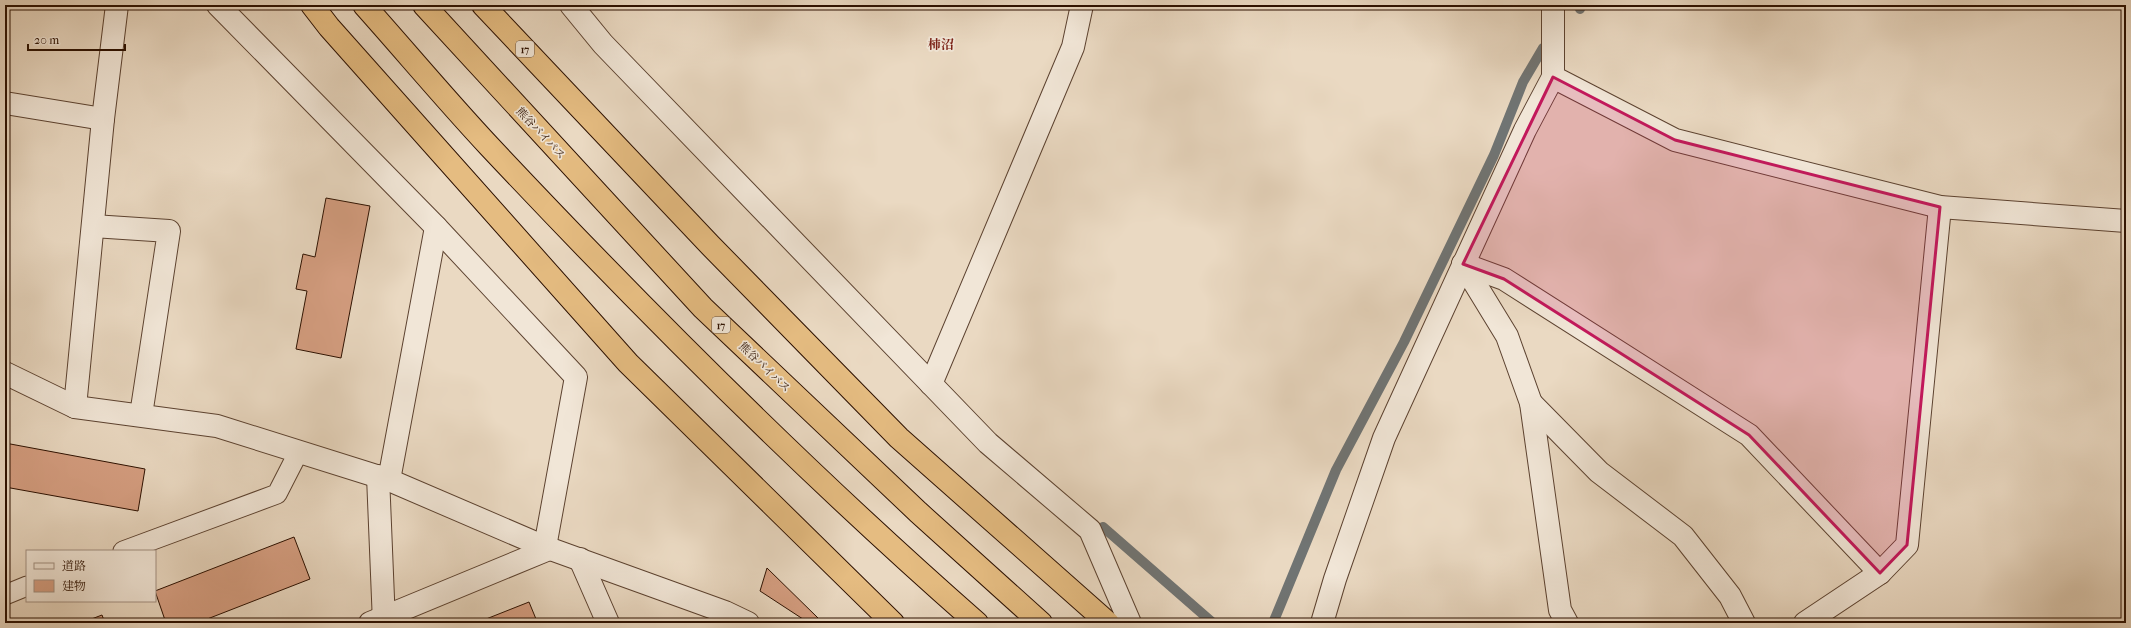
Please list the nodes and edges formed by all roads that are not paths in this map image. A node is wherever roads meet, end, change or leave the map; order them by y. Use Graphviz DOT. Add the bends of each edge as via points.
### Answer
graph roads {
  1 [pos="117,5"];
  2 [pos="218,5"];
  3 [pos="312,5"];
  4 [pos="364,5"];
  5 [pos="424,5"];
  6 [pos="483,5"];
  7 [pos="571,5"];
  8 [pos="1082,5"];
  9 [pos="1553,5"];
  10 [pos="1553,77"];
  11 [pos="5,103"];
  12 [pos="103,119"];
  13 [pos="1940,207"];
  14 [pos="2126,221"];
  15 [pos="93,226"];
  16 [pos="436,227"];
  17 [pos="1463,264"];
  18 [pos="5,373"];
  19 [pos="931,384"];
  20 [pos="1531,403"];
  21 [pos="75,407"];
  22 [pos="141,416"];
  23 [pos="299,451"];
  24 [pos="383,478"];
  25 [pos="547,548"];
  26 [pos="126,550"];
  27 [pos="580,559"];
  28 [pos="1880,573"];
  29 [pos="26,586"];
  30 [pos="5,594"];
  31 [pos="379,621"];
  32 [pos="608,623"];
  33 [pos="748,623"];
  34 [pos="893,623"];
  35 [pos="977,623"];
  36 [pos="1042,623"];
  37 [pos="1108,623"];
  38 [pos="1130,623"];
  39 [pos="1322,623"];
  40 [pos="1567,623"];
  41 [pos="1744,623"];
  42 [pos="1805,623"];
  1 -- 12 [label="street"];
  2 -- 16 [label="street"];
  3 -- 34 [label="highway" via="628,363"];
  4 -- 35 [label="highway" via="488,145 702,366 911,565"];
  5 -- 36 [label="highway, 熊谷バイパス / 17" via="703,308 918,512"];
  6 -- 37 [label="highway, 17" via="710,245 899,438"];
  7 -- 19 [label="street" via="603,44"];
  8 -- 19 [label="street" via="1073,47"];
  9 -- 10 [label="street"];
  10 -- 13 [label="street" via="1675,140"];
  10 -- 17 [label="street" via="1525,130"];
  11 -- 12 [label="street"];
  12 -- 15 [label="street"];
  13 -- 14 [label="street"];
  13 -- 28 [label="street" via="1907,545"];
  15 -- 21 [label="street"];
  15 -- 22 [label="street" via="169,231"];
  16 -- 24 [label="street"];
  16 -- 25 [label="street" via="576,376"];
  17 -- 20 [label="street" via="1506,336"];
  17 -- 28 [label="street" via="1504,279 1749,435"];
  17 -- 39 [label="street" via="1384,438"];
  18 -- 21 [label="street"];
  19 -- 38 [label="street" via="988,443 1090,530"];
  20 -- 40 [label="street" via="1560,610"];
  20 -- 41 [label="street" via="1599,472 1683,536 1730,596"];
  21 -- 22 [label="street"];
  22 -- 23 [label="street" via="217,426"];
  23 -- 24 [label="street"];
  23 -- 26 [label="lane" via="277,494"];
  24 -- 25 [label="street"];
  24 -- 31 [label="street" via="383,597"];
  25 -- 27 [label="street"];
  25 -- 31 [label="street"];
  27 -- 32 [label="street"];
  27 -- 33 [label="street" via="725,612"];
  28 -- 42 [label="street"];
  29 -- 30 [label="lane"];
}
